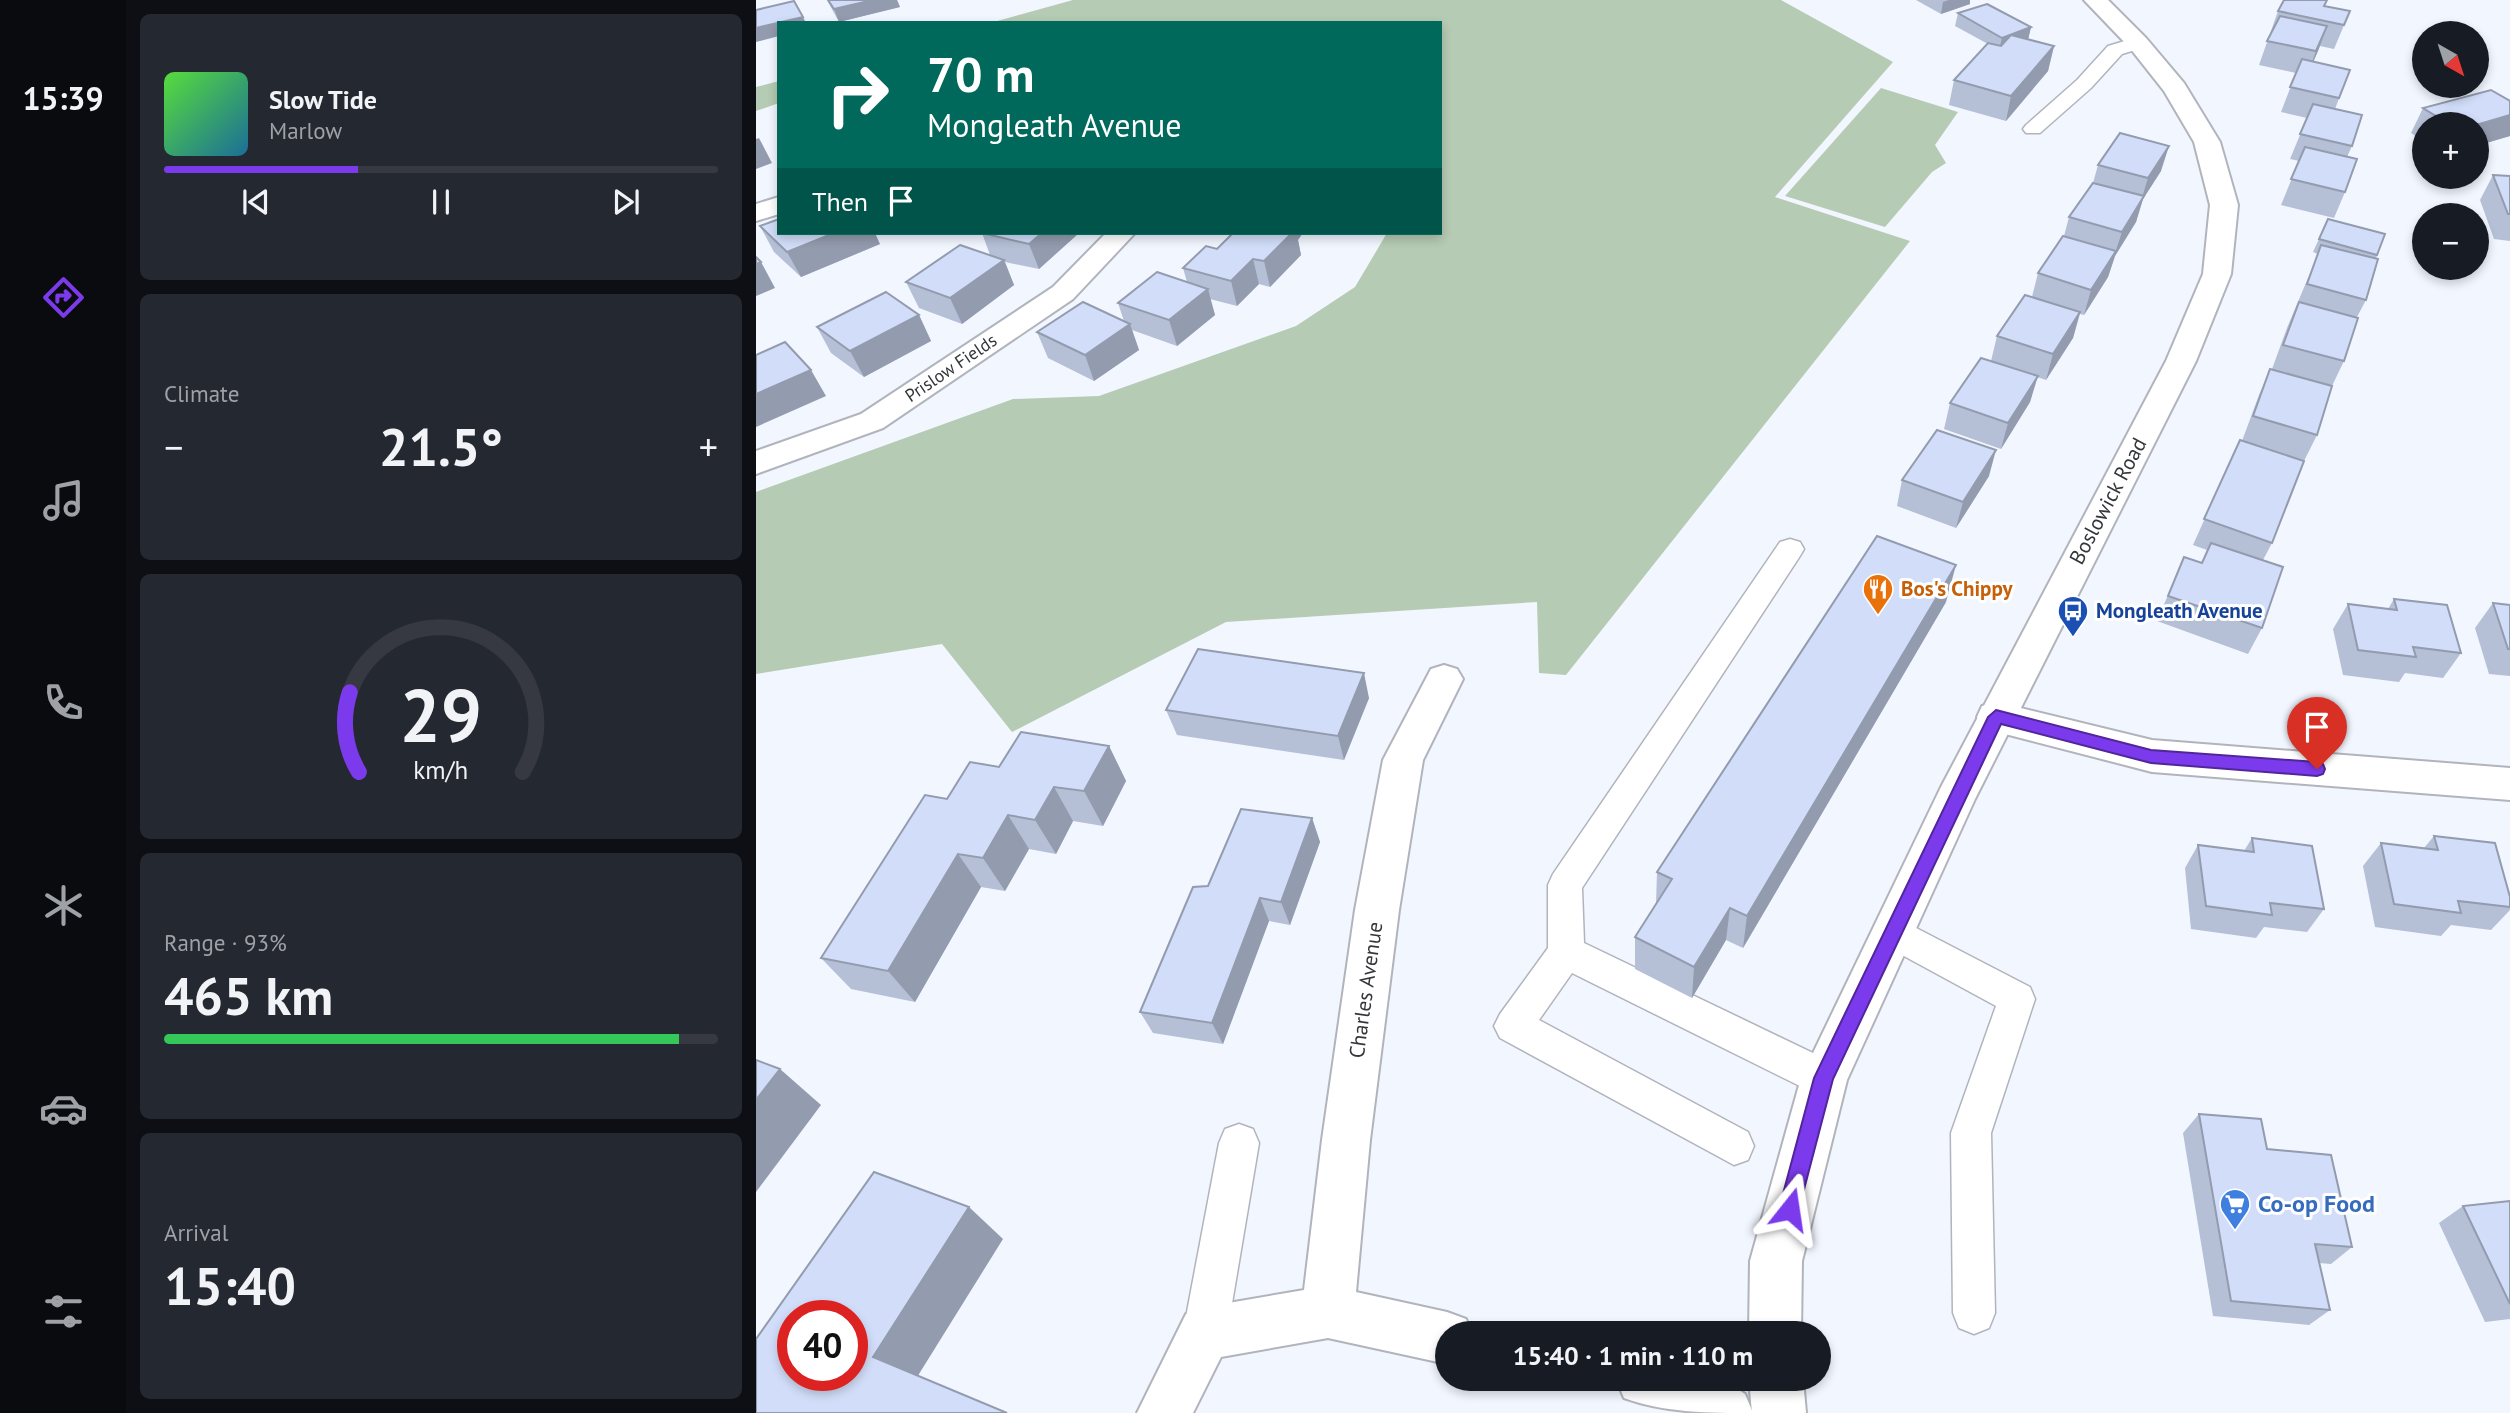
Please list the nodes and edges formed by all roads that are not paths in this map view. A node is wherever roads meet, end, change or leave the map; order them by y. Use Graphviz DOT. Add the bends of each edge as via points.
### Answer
graph roads {
  1 [pos="2100,1"];
  2 [pos="2138,43"];
  3 [pos="2033,129"];
  4 [pos="777,206"];
  5 [pos="756,213"];
  6 [pos="1119,235"];
  7 [pos="756,463"];
  8 [pos="1790,549"];
  9 [pos="1444,679"];
  10 [pos="1996,717"];
  11 [pos="2510,784"];
  12 [pos="1893,932"];
  13 [pos="1566,952"];
  14 [pos="1824,1078"];
  15 [pos="1239,1143"];
  16 [pos="1734,1146"];
  17 [pos="1328,1312"];
  18 [pos="1974,1312"];
  19 [pos="1775,1321"];
  20 [pos="1205,1333"];
  21 [pos="1435,1335"];
  22 [pos="1693,1391"];
  23 [pos="1777,1391"];
  24 [pos="1164,1413"];
  25 [pos="1726,1413"];
  26 [pos="1779,1413"];
  1 -- 2 [label="street, Boslowick Road"];
  2 -- 3 [label="lane" via="2115,50"];
  2 -- 10 [label="street, Boslowick Road" via="2175,88 2207,142 2224,205 2217,274 2140,442"];
  4 -- 5 [label="street"];
  6 -- 7 [label="street, Prislow Fields" via="1063,293 872,421"];
  8 -- 13 [label="lane" via="1565,885"];
  9 -- 17 [label="street, Charles Avenue" via="1403,760 1377,910"];
  10 -- 11 [label="street" via="2151,756"];
  10 -- 12 [label="street, Boslowick Road"];
  12 -- 14 [label="street, Boslowick Road"];
  12 -- 18 [label="lane" via="2017,999 1971,1133"];
  13 -- 14 [label="lane"];
  13 -- 16 [label="lane" via="1513,1026"];
  14 -- 19 [label="street, Boslowick Road" via="1776,1262"];
  15 -- 20 [label="lane"];
  17 -- 20 [label="street"];
  17 -- 21 [label="street"];
  20 -- 24 [label="street"];
  22 -- 25 [label="street"];
  23 -- 26 [label="street"];
}
